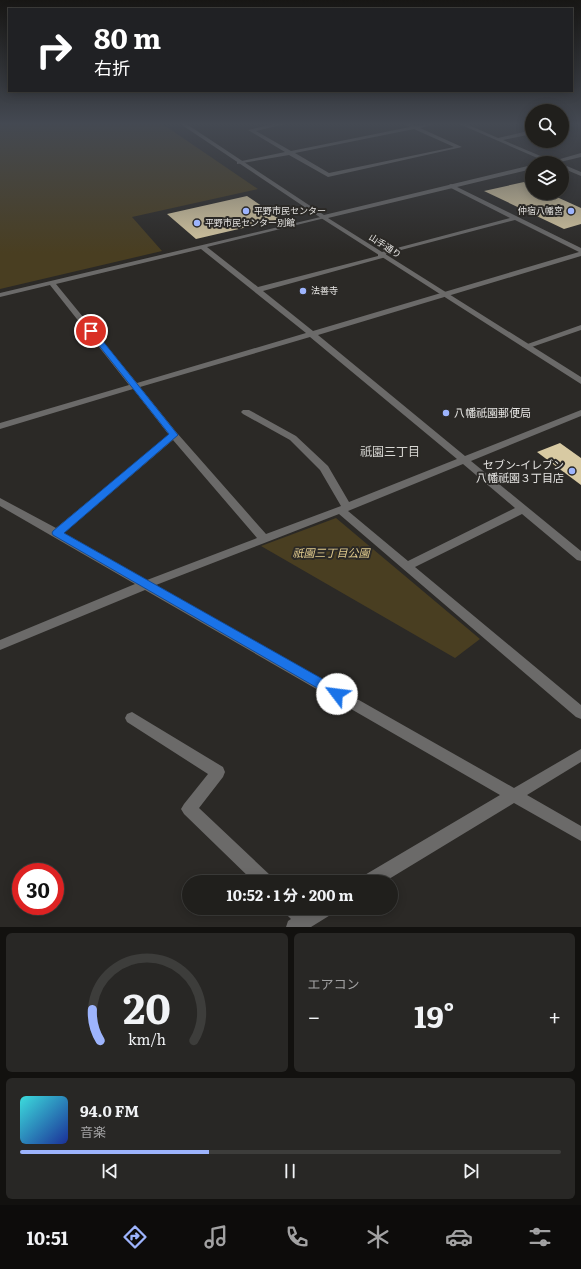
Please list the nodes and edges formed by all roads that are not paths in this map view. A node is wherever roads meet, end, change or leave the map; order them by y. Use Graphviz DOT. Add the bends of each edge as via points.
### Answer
graph roads {
  1 [pos="244,166"];
  2 [pos="314,166"];
  3 [pos="369,166"];
  4 [pos="525,169"];
  5 [pos="569,169"];
  6 [pos="581,174"];
  7 [pos="451,186"];
  8 [pos="323,217"];
  9 [pos="516,218"];
  10 [pos="203,247"];
  11 [pos="581,252"];
  12 [pos="382,255"];
  13 [pos="52,283"];
  14 [pos="257,290"];
  15 [pos="0,295"];
  16 [pos="446,295"];
  17 [pos="581,327"];
  18 [pos="312,334"];
  19 [pos="526,346"];
  20 [pos="581,382"];
  21 [pos="136,386"];
  22 [pos="246,412"];
  23 [pos="581,413"];
  24 [pos="0,426"];
  25 [pos="174,435"];
  26 [pos="464,460"];
  27 [pos="0,501"];
  28 [pos="343,509"];
  29 [pos="523,509"];
  30 [pos="57,533"];
  31 [pos="264,539"];
  32 [pos="581,557"];
  33 [pos="407,566"];
  34 [pos="147,584"];
  35 [pos="0,645"];
  36 [pos="581,712"];
  37 [pos="132,718"];
  38 [pos="581,756"];
  39 [pos="514,795"];
  40 [pos="581,834"];
  41 [pos="258,875"];
  42 [pos="381,875"];
  43 [pos="314,915"];
  44 [pos="299,924"];
  1 -- 8 [label="street, 山手通り"];
  2 -- 3 [label="street" via="328,175"];
  4 -- 7 [label="street"];
  5 -- 6 [label="street"];
  7 -- 8 [label="street"];
  7 -- 9 [label="street"];
  8 -- 10 [label="street"];
  8 -- 12 [label="street, 山手通り"];
  9 -- 11 [label="street"];
  9 -- 12 [label="street"];
  10 -- 13 [label="street"];
  10 -- 14 [label="street"];
  11 -- 16 [label="street"];
  12 -- 14 [label="street"];
  12 -- 16 [label="street, 山手通り"];
  13 -- 15 [label="street"];
  13 -- 21 [label="street"];
  14 -- 18 [label="street"];
  16 -- 18 [label="street"];
  16 -- 19 [label="street, 山手通り"];
  17 -- 19 [label="street"];
  18 -- 21 [label="street"];
  18 -- 26 [label="street"];
  19 -- 20 [label="street, 山手通り"];
  21 -- 24 [label="street"];
  21 -- 25 [label="street"];
  22 -- 28 [label="street" via="293,438 324,468"];
  23 -- 26 [label="street"];
  25 -- 30 [label="street"];
  25 -- 31 [label="street"];
  26 -- 28 [label="street"];
  26 -- 29 [label="street"];
  27 -- 30 [label="street"];
  28 -- 31 [label="street"];
  28 -- 33 [label="street"];
  29 -- 32 [label="street"];
  29 -- 33 [label="street"];
  30 -- 34 [label="street"];
  31 -- 34 [label="street"];
  33 -- 36 [label="street"];
  34 -- 35 [label="street"];
  34 -- 39 [label="street"];
  37 -- 41 [label="street" via="218,772 189,809"];
  38 -- 39 [label="street"];
  39 -- 40 [label="street"];
  39 -- 42 [label="street"];
  43 -- 44 [label="street"];
}
